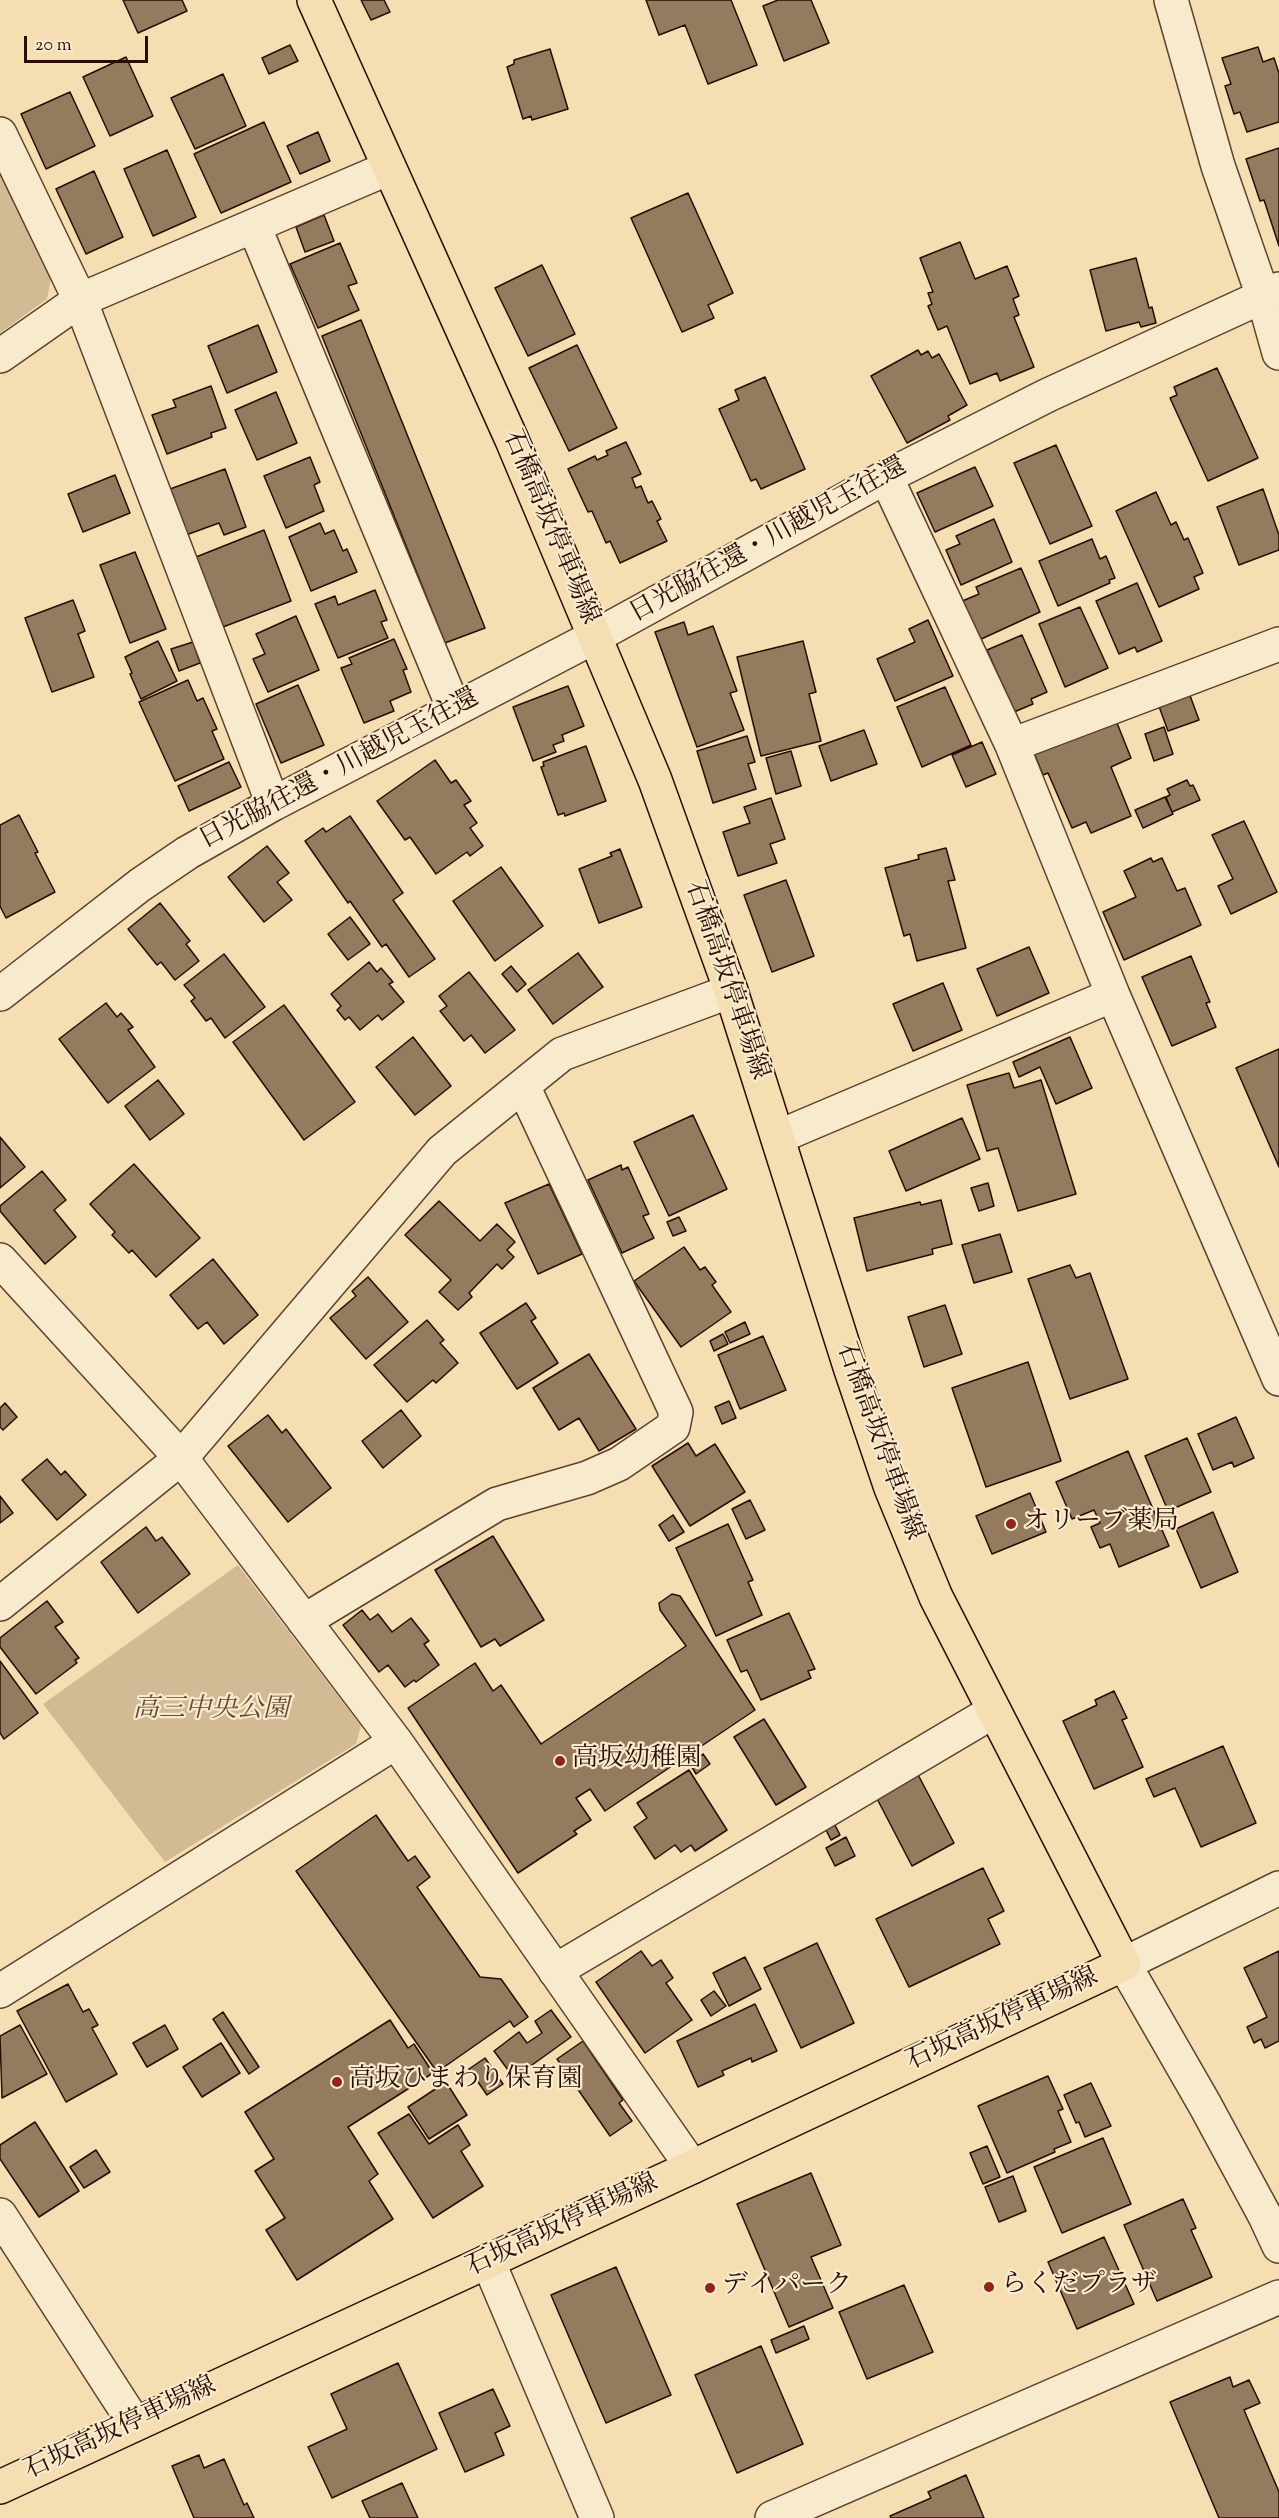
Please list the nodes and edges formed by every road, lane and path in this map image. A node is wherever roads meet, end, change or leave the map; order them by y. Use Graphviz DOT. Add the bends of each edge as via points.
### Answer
graph roads {
  1 [pos="314,0"];
  2 [pos="1171,0"];
  3 [pos="0,134"];
  4 [pos="389,168"];
  5 [pos="254,226"];
  6 [pos="1271,292"];
  7 [pos="80,300"];
  8 [pos="1279,353"];
  9 [pos="0,356"];
  10 [pos="886,477"];
  11 [pos="594,637"];
  12 [pos="1279,644"];
  13 [pos="454,709"];
  14 [pos="1012,745"];
  15 [pos="273,804"];
  16 [pos="732,991"];
  17 [pos="0,994"];
  18 [pos="1113,995"];
  19 [pos="523,1086"];
  20 [pos="778,1137"];
  21 [pos="0,1260"];
  22 [pos="1279,1379"];
  23 [pos="182,1458"];
  24 [pos="0,1604"];
  25 [pos="304,1621"];
  26 [pos="994,1711"];
  27 [pos="396,1742"];
  28 [pos="1279,1888"];
  29 [pos="1124,1964"];
  30 [pos="555,1971"];
  31 [pos="0,1990"];
  32 [pos="692,2168"];
  33 [pos="0,2215"];
  34 [pos="1279,2246"];
  35 [pos="489,2261"];
  36 [pos="1279,2297"];
  37 [pos="135,2424"];
  38 [pos="0,2487"];
  39 [pos="597,2518"];
  40 [pos="772,2518"];
  1 -- 4 [label="main road, 石橋高坂停車場線"];
  2 -- 6 [label="street" via="1218,166"];
  3 -- 7 [label="street"];
  4 -- 5 [label="street"];
  4 -- 11 [label="main road, 石橋高坂停車場線" via="512,440"];
  5 -- 7 [label="street"];
  5 -- 13 [label="street"];
  6 -- 8 [label="street"];
  6 -- 10 [label="street, 日光脇往還・川越児玉往還" via="1048,395"];
  7 -- 9 [label="street"];
  7 -- 15 [label="street"];
  10 -- 11 [label="street, 日光脇往還・川越児玉往還"];
  10 -- 14 [label="street"];
  11 -- 13 [label="street, 日光脇往還・川越児玉往還"];
  11 -- 16 [label="main road, 石橋高坂停車場線" via="654,780"];
  12 -- 14 [label="street"];
  13 -- 15 [label="street, 日光脇往還・川越児玉往還"];
  14 -- 18 [label="street"];
  15 -- 17 [label="street, 日光脇往還・川越児玉往還" via="140,885"];
  16 -- 19 [label="street" via="562,1054"];
  16 -- 20 [label="main road, 石橋高坂停車場線"];
  18 -- 20 [label="street"];
  18 -- 22 [label="street"];
  19 -- 23 [label="street" via="442,1151"];
  19 -- 25 [label="street" via="676,1412 673,1427 620,1464 587,1478 497,1504"];
  20 -- 26 [label="main road, 石橋高坂停車場線" via="891,1488 936,1597"];
  21 -- 23 [label="street"];
  23 -- 24 [label="street"];
  23 -- 25 [label="street"];
  25 -- 27 [label="street"];
  26 -- 29 [label="main road, 石橋高坂停車場線"];
  26 -- 30 [label="street"];
  27 -- 30 [label="street"];
  27 -- 31 [label="street"];
  28 -- 29 [label="street"];
  29 -- 32 [label="main road, 石坂高坂停車場線"];
  29 -- 34 [label="street" via="1205,2105"];
  30 -- 32 [label="street"];
  32 -- 35 [label="main road, 石坂高坂停車場線"];
  33 -- 37 [label="street"];
  35 -- 37 [label="main road, 石坂高坂停車場線"];
  35 -- 39 [label="street"];
  36 -- 40 [label="street"];
  37 -- 38 [label="main road, 石坂高坂停車場線"];
}
